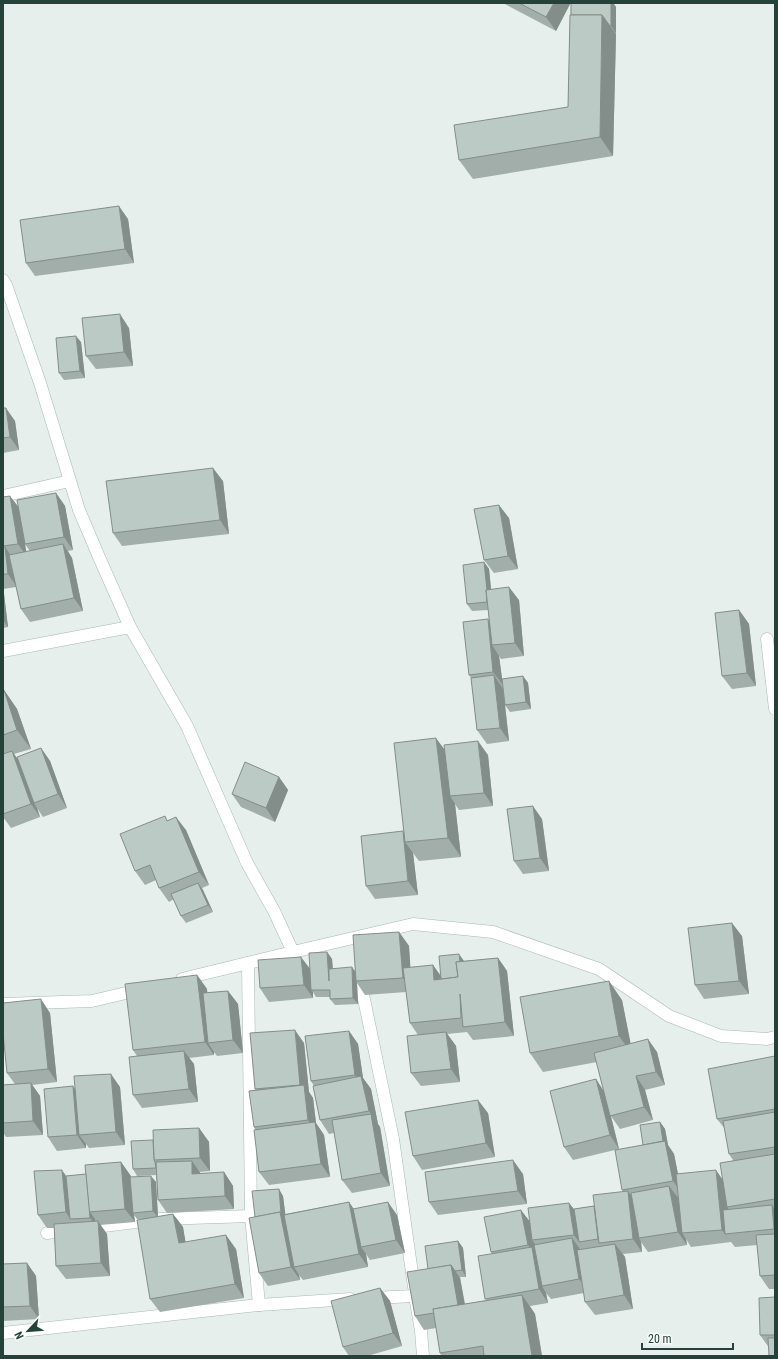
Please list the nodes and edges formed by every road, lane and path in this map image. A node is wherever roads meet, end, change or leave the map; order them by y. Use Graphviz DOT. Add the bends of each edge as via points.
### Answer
graph roads {
  1 [pos="3,280"];
  2 [pos="70,481"];
  3 [pos="3,496"];
  4 [pos="130,627"];
  5 [pos="767,639"];
  6 [pos="3,651"];
  7 [pos="775,709"];
  8 [pos="352,938"];
  9 [pos="294,952"];
  10 [pos="248,963"];
  11 [pos="174,981"];
  12 [pos="151,986"];
  13 [pos="3,1004"];
  14 [pos="775,1037"];
  15 [pos="251,1216"];
  16 [pos="47,1233"];
  17 [pos="415,1296"];
  18 [pos="259,1305"];
  19 [pos="3,1333"];
  20 [pos="423,1356"];
  1 -- 2 [label="street" via="40,383"];
  2 -- 3 [label="street"];
  2 -- 4 [label="street" via="79,510"];
  4 -- 6 [label="street"];
  4 -- 9 [label="street" via="187,726 247,863"];
  5 -- 7 [label="street"];
  8 -- 9 [label="street"];
  8 -- 14 [label="street" via="412,924 493,932 599,969 669,1016 721,1036 767,1039"];
  8 -- 17 [label="street" via="393,1139"];
  9 -- 10 [label="street"];
  10 -- 11 [label="street"];
  10 -- 15 [label="street"];
  12 -- 13 [label="street" via="92,1001"];
  15 -- 16 [label="street" via="160,1219"];
  15 -- 18 [label="street"];
  17 -- 18 [label="street"];
  17 -- 20 [label="street"];
  18 -- 19 [label="street"];
}
